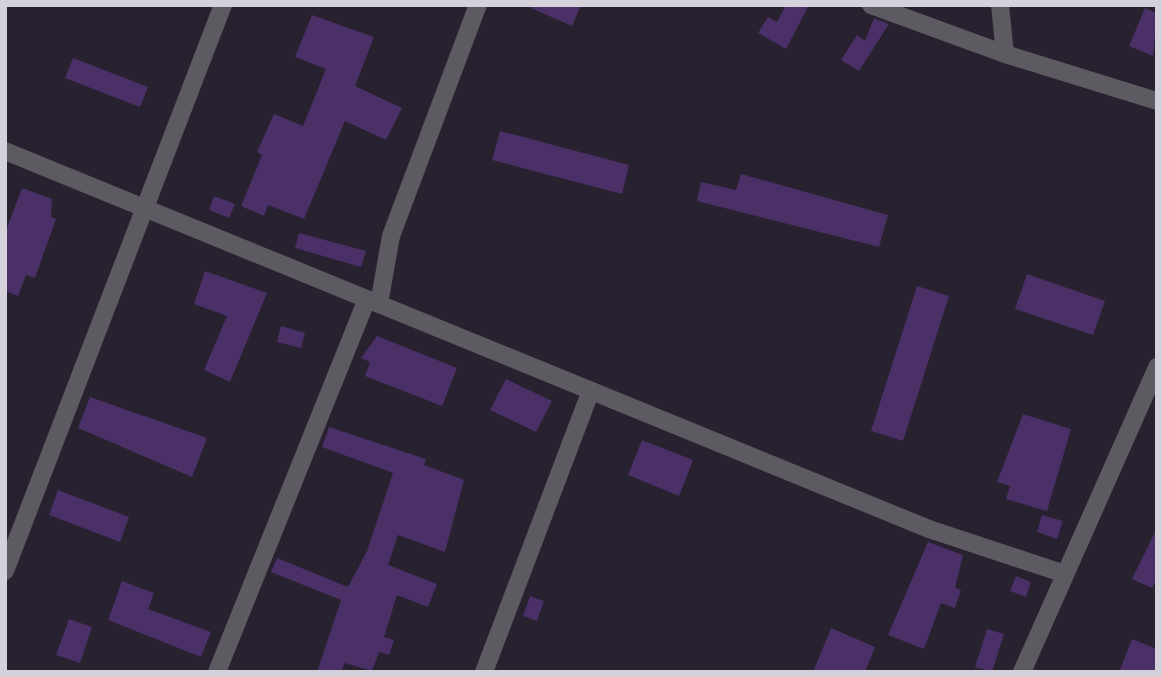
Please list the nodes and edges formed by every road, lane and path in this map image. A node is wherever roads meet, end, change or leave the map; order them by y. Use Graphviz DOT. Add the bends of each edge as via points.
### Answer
graph roads {
  1 [pos="223,5"];
  2 [pos="478,5"];
  3 [pos="871,5"];
  4 [pos="1000,5"];
  5 [pos="1005,54"];
  6 [pos="1157,101"];
  7 [pos="5,151"];
  8 [pos="141,210"];
  9 [pos="372,303"];
  10 [pos="1157,367"];
  11 [pos="591,391"];
  12 [pos="1151,394"];
  13 [pos="5,571"];
  14 [pos="1062,573"];
  15 [pos="217,672"];
  16 [pos="484,672"];
  17 [pos="1022,672"];
  1 -- 8 [label="street"];
  2 -- 9 [label="street" via="391,236"];
  3 -- 5 [label="street"];
  4 -- 5 [label="street"];
  5 -- 6 [label="street"];
  7 -- 8 [label="street"];
  8 -- 9 [label="street"];
  8 -- 13 [label="street"];
  9 -- 11 [label="street"];
  9 -- 15 [label="street"];
  10 -- 12 [label="street"];
  11 -- 14 [label="street" via="929,529"];
  11 -- 16 [label="street"];
  12 -- 14 [label="street"];
  14 -- 17 [label="street"];
}
